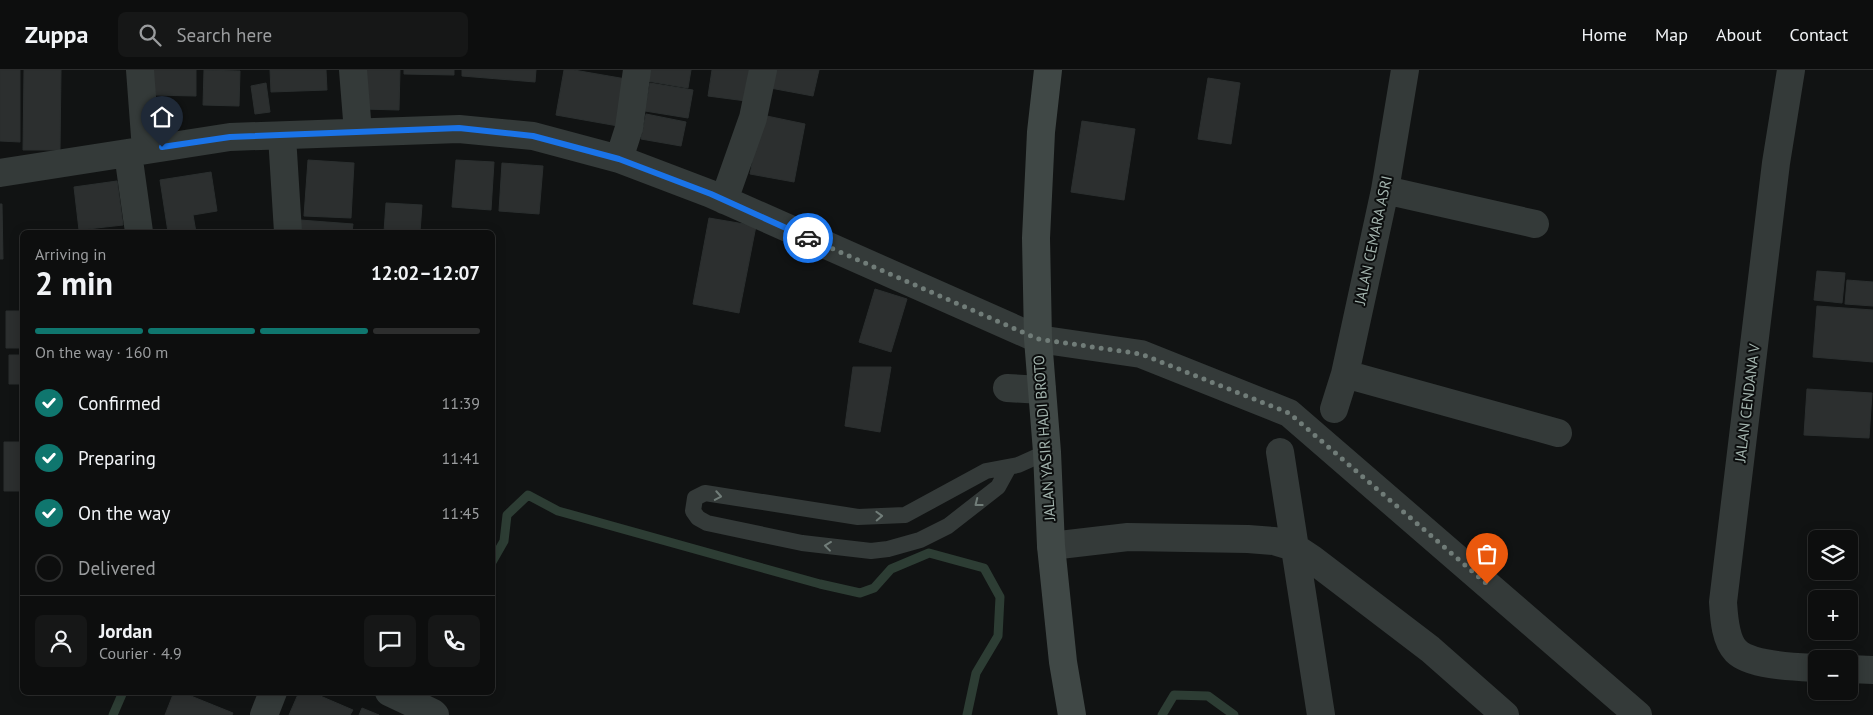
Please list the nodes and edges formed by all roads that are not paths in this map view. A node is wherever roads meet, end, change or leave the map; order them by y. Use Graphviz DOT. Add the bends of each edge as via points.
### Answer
graph roads {
  1 [pos="140,70"];
  2 [pos="353,70"];
  3 [pos="637,70"];
  4 [pos="762,70"];
  5 [pos="1048,70"];
  6 [pos="1405,70"];
  7 [pos="1791,70"];
  8 [pos="358,132"];
  9 [pos="282,136"];
  10 [pos="137,151"];
  11 [pos="619,159"];
  12 [pos="0,173"];
  13 [pos="1385,190"];
  14 [pos="724,200"];
  15 [pos="1536,224"];
  16 [pos="139,230"];
  17 [pos="288,230"];
  18 [pos="1038,339"];
  19 [pos="1345,374"];
  20 [pos="1007,388"];
  21 [pos="1042,390"];
  22 [pos="1334,409"];
  23 [pos="1558,433"];
  24 [pos="1046,452"];
  25 [pos="1280,452"];
  26 [pos="1009,467"];
  27 [pos="1051,546"];
  28 [pos="1294,548"];
  29 [pos="1808,668"];
  30 [pos="1858,669"];
  31 [pos="1873,670"];
  32 [pos="272,695"];
  33 [pos="395,695"];
  34 [pos="264,715"];
  35 [pos="435,715"];
  36 [pos="1072,715"];
  37 [pos="1320,715"];
  38 [pos="1505,715"];
  39 [pos="1638,715"];
  1 -- 10 [label="street"];
  2 -- 8 [label="street"];
  3 -- 11 [label="street" via="630,128"];
  4 -- 14 [label="street" via="753,118"];
  5 -- 18 [label="street, JALAN YASIR HADI BROTO" via="1041,132 1036,238"];
  6 -- 13 [label="street, JALAN CEMARA ASRI"];
  7 -- 29 [label="street, JALAN CENDANA V" via="1776,163 1724,593 1724,618 1734,650 1744,657 1787,667"];
  8 -- 9 [label="street"];
  8 -- 11 [label="street" via="459,128 524,135"];
  9 -- 10 [label="street" via="230,137"];
  9 -- 17 [label="street"];
  10 -- 12 [label="street"];
  10 -- 16 [label="street"];
  11 -- 14 [label="street"];
  13 -- 15 [label="street"];
  13 -- 19 [label="street, JALAN CEMARA ASRI"];
  14 -- 18 [label="street"];
  18 -- 21 [label="street, JALAN YASIR HADI BROTO"];
  18 -- 39 [label="street" via="1141,354 1289,413"];
  19 -- 22 [label="street, JALAN CEMARA ASRI"];
  19 -- 23 [label="street"];
  20 -- 21 [label="street"];
  21 -- 24 [label="street, JALAN YASIR HADI BROTO"];
  24 -- 26 [label="lane"];
  24 -- 27 [label="street, JALAN YASIR HADI BROTO"];
  25 -- 28 [label="street"];
  26 -- 26 [label="lane, one-way" via="998,487 948,526 920,540 888,549 871,551 802,543 706,523 692,511 695,498 705,493 858,517 906,515 986,471"];
  27 -- 28 [label="street" via="1128,537 1248,539 1274,541"];
  27 -- 36 [label="street, JALAN YASIR HADI BROTO"];
  28 -- 37 [label="street"];
  28 -- 38 [label="street" via="1430,649"];
  30 -- 31 [label="street"];
  32 -- 34 [label="street"];
  33 -- 35 [label="street"];
}
